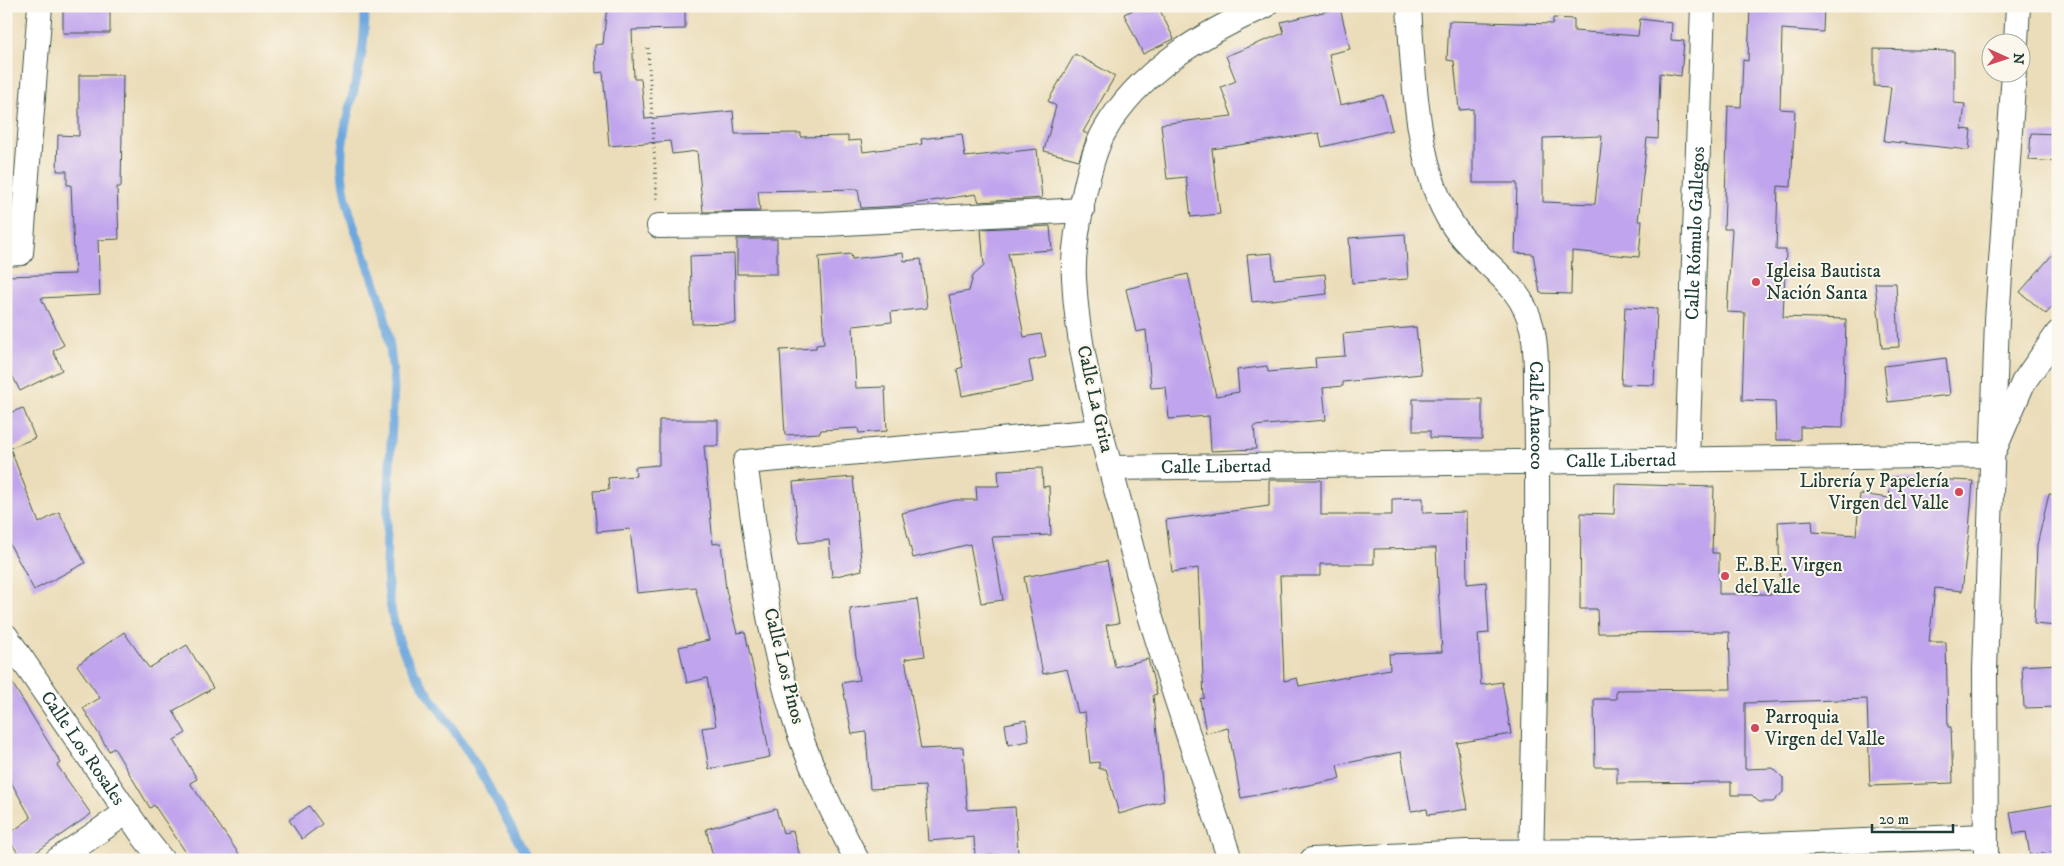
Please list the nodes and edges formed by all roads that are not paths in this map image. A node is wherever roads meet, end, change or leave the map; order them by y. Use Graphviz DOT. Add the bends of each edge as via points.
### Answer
graph roads {
  1 [pos="40,6"];
  2 [pos="1266,6"];
  3 [pos="1409,6"];
  4 [pos="1703,6"];
  5 [pos="2018,6"];
  6 [pos="2017,32"];
  7 [pos="2013,82"];
  8 [pos="1082,210"];
  9 [pos="659,226"];
  10 [pos="6,254"];
  11 [pos="2058,333"];
  12 [pos="1101,431"];
  13 [pos="1992,455"];
  14 [pos="1687,459"];
  15 [pos="1537,461"];
  16 [pos="1111,468"];
  17 [pos="6,636"];
  18 [pos="127,812"];
  19 [pos="1986,836"];
  20 [pos="1531,855"];
  21 [pos="57,860"];
  22 [pos="162,860"];
  23 [pos="857,860"];
  24 [pos="1230,860"];
  25 [pos="1312,860"];
  26 [pos="1986,860"];
  1 -- 10 [label="street" via="21,253"];
  2 -- 8 [label="street, Calle La Grita" via="1180,53 1153,72 1130,97 1103,134"];
  3 -- 15 [label="street, Calle Anacoco" via="1420,128 1439,203 1466,243 1506,279 1520,298 1533,330"];
  4 -- 14 [label="street, Calle Rómulo Gallegos"];
  5 -- 6 [label="street"];
  7 -- 13 [label="street" via="1997,320"];
  8 -- 9 [label="street" via="824,224"];
  8 -- 12 [label="street, Calle La Grita" via="1074,275 1077,313 1084,360"];
  11 -- 13 [label="street" via="2023,383"];
  12 -- 16 [label="street, Calle La Grita"];
  12 -- 23 [label="street, Calle Los Pinos" via="745,462 766,596 796,724 829,807"];
  13 -- 14 [label="street, Calle Libertad"];
  13 -- 19 [label="street" via="1985,670"];
  14 -- 15 [label="street, Calle Libertad"];
  15 -- 16 [label="street, Calle Libertad"];
  15 -- 20 [label="street, Calle Anacoco" via="1538,560"];
  16 -- 24 [label="street, Calle La Grita" via="1146,600"];
  17 -- 18 [label="street, Calle Los Rosales"];
  18 -- 21 [label="street"];
  18 -- 22 [label="street, Calle Los Rosales"];
  19 -- 20 [label="street"];
  19 -- 26 [label="street"];
  20 -- 25 [label="street" via="1448,852"];
}
